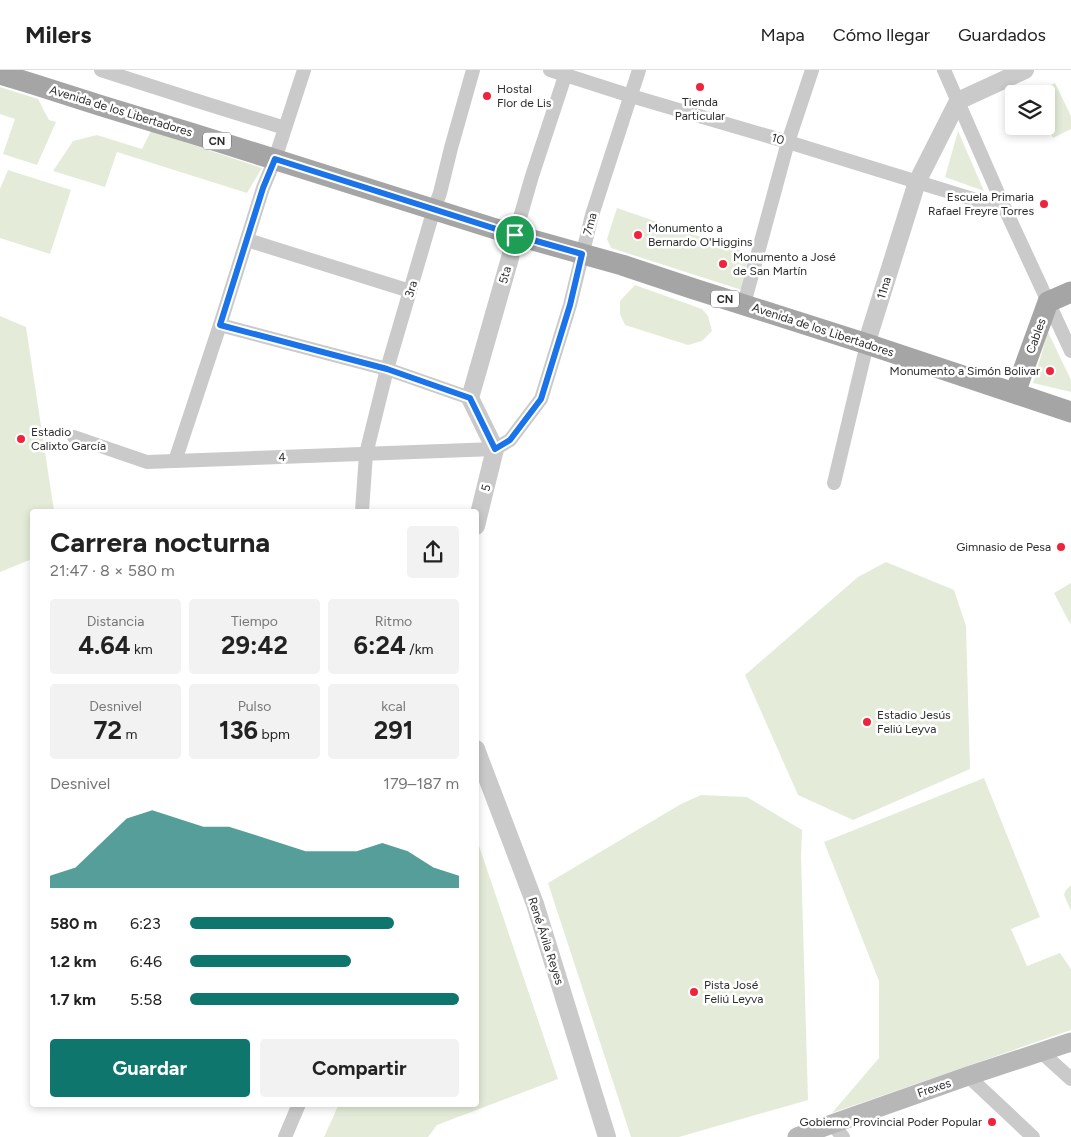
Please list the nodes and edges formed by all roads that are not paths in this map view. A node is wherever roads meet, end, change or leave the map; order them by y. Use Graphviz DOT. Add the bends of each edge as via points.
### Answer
graph roads {
  1 [pos="101,70"];
  2 [pos="304,70"];
  3 [pos="473,70"];
  4 [pos="550,70"];
  5 [pos="639,70"];
  6 [pos="812,70"];
  7 [pos="944,70"];
  8 [pos="1025,70"];
  9 [pos="566,72"];
  10 [pos="0,74"];
  11 [pos="35,77"];
  12 [pos="631,96"];
  13 [pos="958,101"];
  14 [pos="285,128"];
  15 [pos="788,142"];
  16 [pos="275,159"];
  17 [pos="917,182"];
  18 [pos="434,209"];
  19 [pos="1005,209"];
  20 [pos="515,235"];
  21 [pos="247,240"];
  22 [pos="582,254"];
  23 [pos="410,291"];
  24 [pos="1071,292"];
  25 [pos="1048,302"];
  26 [pos="744,304"];
  27 [pos="220,325"];
  28 [pos="868,344"];
  29 [pos="1071,352"];
  30 [pos="387,369"];
  31 [pos="1015,393"];
  32 [pos="470,398"];
  33 [pos="1071,412"];
  34 [pos="74,437"];
  35 [pos="495,449"];
  36 [pos="366,454"];
  37 [pos="175,460"];
  38 [pos="834,483"];
  39 [pos="362,509"];
  40 [pos="479,514"];
  41 [pos="479,757"];
  42 [pos="1071,1042"];
  43 [pos="1040,1051"];
  44 [pos="968,1076"];
  45 [pos="1071,1079"];
  46 [pos="298,1107"];
  47 [pos="837,1130"];
  48 [pos="286,1137"];
  49 [pos="607,1137"];
  50 [pos="797,1137"];
  51 [pos="1033,1137"];
  1 -- 14 [label="street"];
  2 -- 14 [label="street"];
  3 -- 18 [label="street, 3ra"];
  4 -- 9 [label="street, 10"];
  5 -- 12 [label="street, 7ma"];
  6 -- 15 [label="street"];
  7 -- 13 [label="street"];
  8 -- 13 [label="street"];
  9 -- 12 [label="street, 10"];
  9 -- 20 [label="street, 5ta"];
  10 -- 11 [label="main road, Avenida de los Libertadores / CN"];
  11 -- 16 [label="main road, Avenida de los Libertadores / CN" via="102,106"];
  12 -- 15 [label="street, 10"];
  12 -- 22 [label="street, 7ma"];
  13 -- 17 [label="street, 11na"];
  13 -- 19 [label="street"];
  14 -- 16 [label="street"];
  15 -- 17 [label="street, 10"];
  15 -- 26 [label="street"];
  16 -- 18 [label="main road, Avenida de los Libertadores / CN"];
  16 -- 21 [label="street"];
  17 -- 19 [label="street, 10"];
  17 -- 28 [label="street, 11na"];
  18 -- 20 [label="main road, Avenida de los Libertadores / CN"];
  18 -- 23 [label="street, 3ra"];
  19 -- 25 [label="street"];
  20 -- 22 [label="main road, Avenida de los Libertadores / CN"];
  20 -- 32 [label="street, 5ta"];
  21 -- 23 [label="street"];
  21 -- 27 [label="street"];
  22 -- 26 [label="main road, Avenida de los Libertadores / CN"];
  22 -- 35 [label="street, 7ma" via="541,399 510,440"];
  23 -- 30 [label="street, 3ra"];
  24 -- 25 [label="main road, Cables"];
  25 -- 29 [label="street"];
  25 -- 31 [label="main road, Cables"];
  26 -- 28 [label="main road, Avenida de los Libertadores / CN"];
  27 -- 30 [label="street"];
  27 -- 37 [label="street"];
  28 -- 31 [label="main road, Avenida de los Libertadores / CN"];
  28 -- 38 [label="street, 11na"];
  30 -- 32 [label="street"];
  30 -- 36 [label="street, 3ra"];
  31 -- 33 [label="main road, Avenida de los Libertadores / CN"];
  32 -- 35 [label="street"];
  34 -- 37 [label="street, 4" via="147,462"];
  35 -- 36 [label="street, 4"];
  35 -- 40 [label="street, 5"];
  36 -- 37 [label="street, 4"];
  36 -- 39 [label="street, 3ra"];
  41 -- 49 [label="street, René Ávila Reyes" via="535,904"];
  42 -- 43 [label="main road, Frexes"];
  43 -- 44 [label="main road, Frexes"];
  43 -- 45 [label="street"];
  44 -- 47 [label="main road, Frexes"];
  44 -- 51 [label="street"];
  46 -- 48 [label="street"];
  47 -- 50 [label="main road, Frexes"];
}
